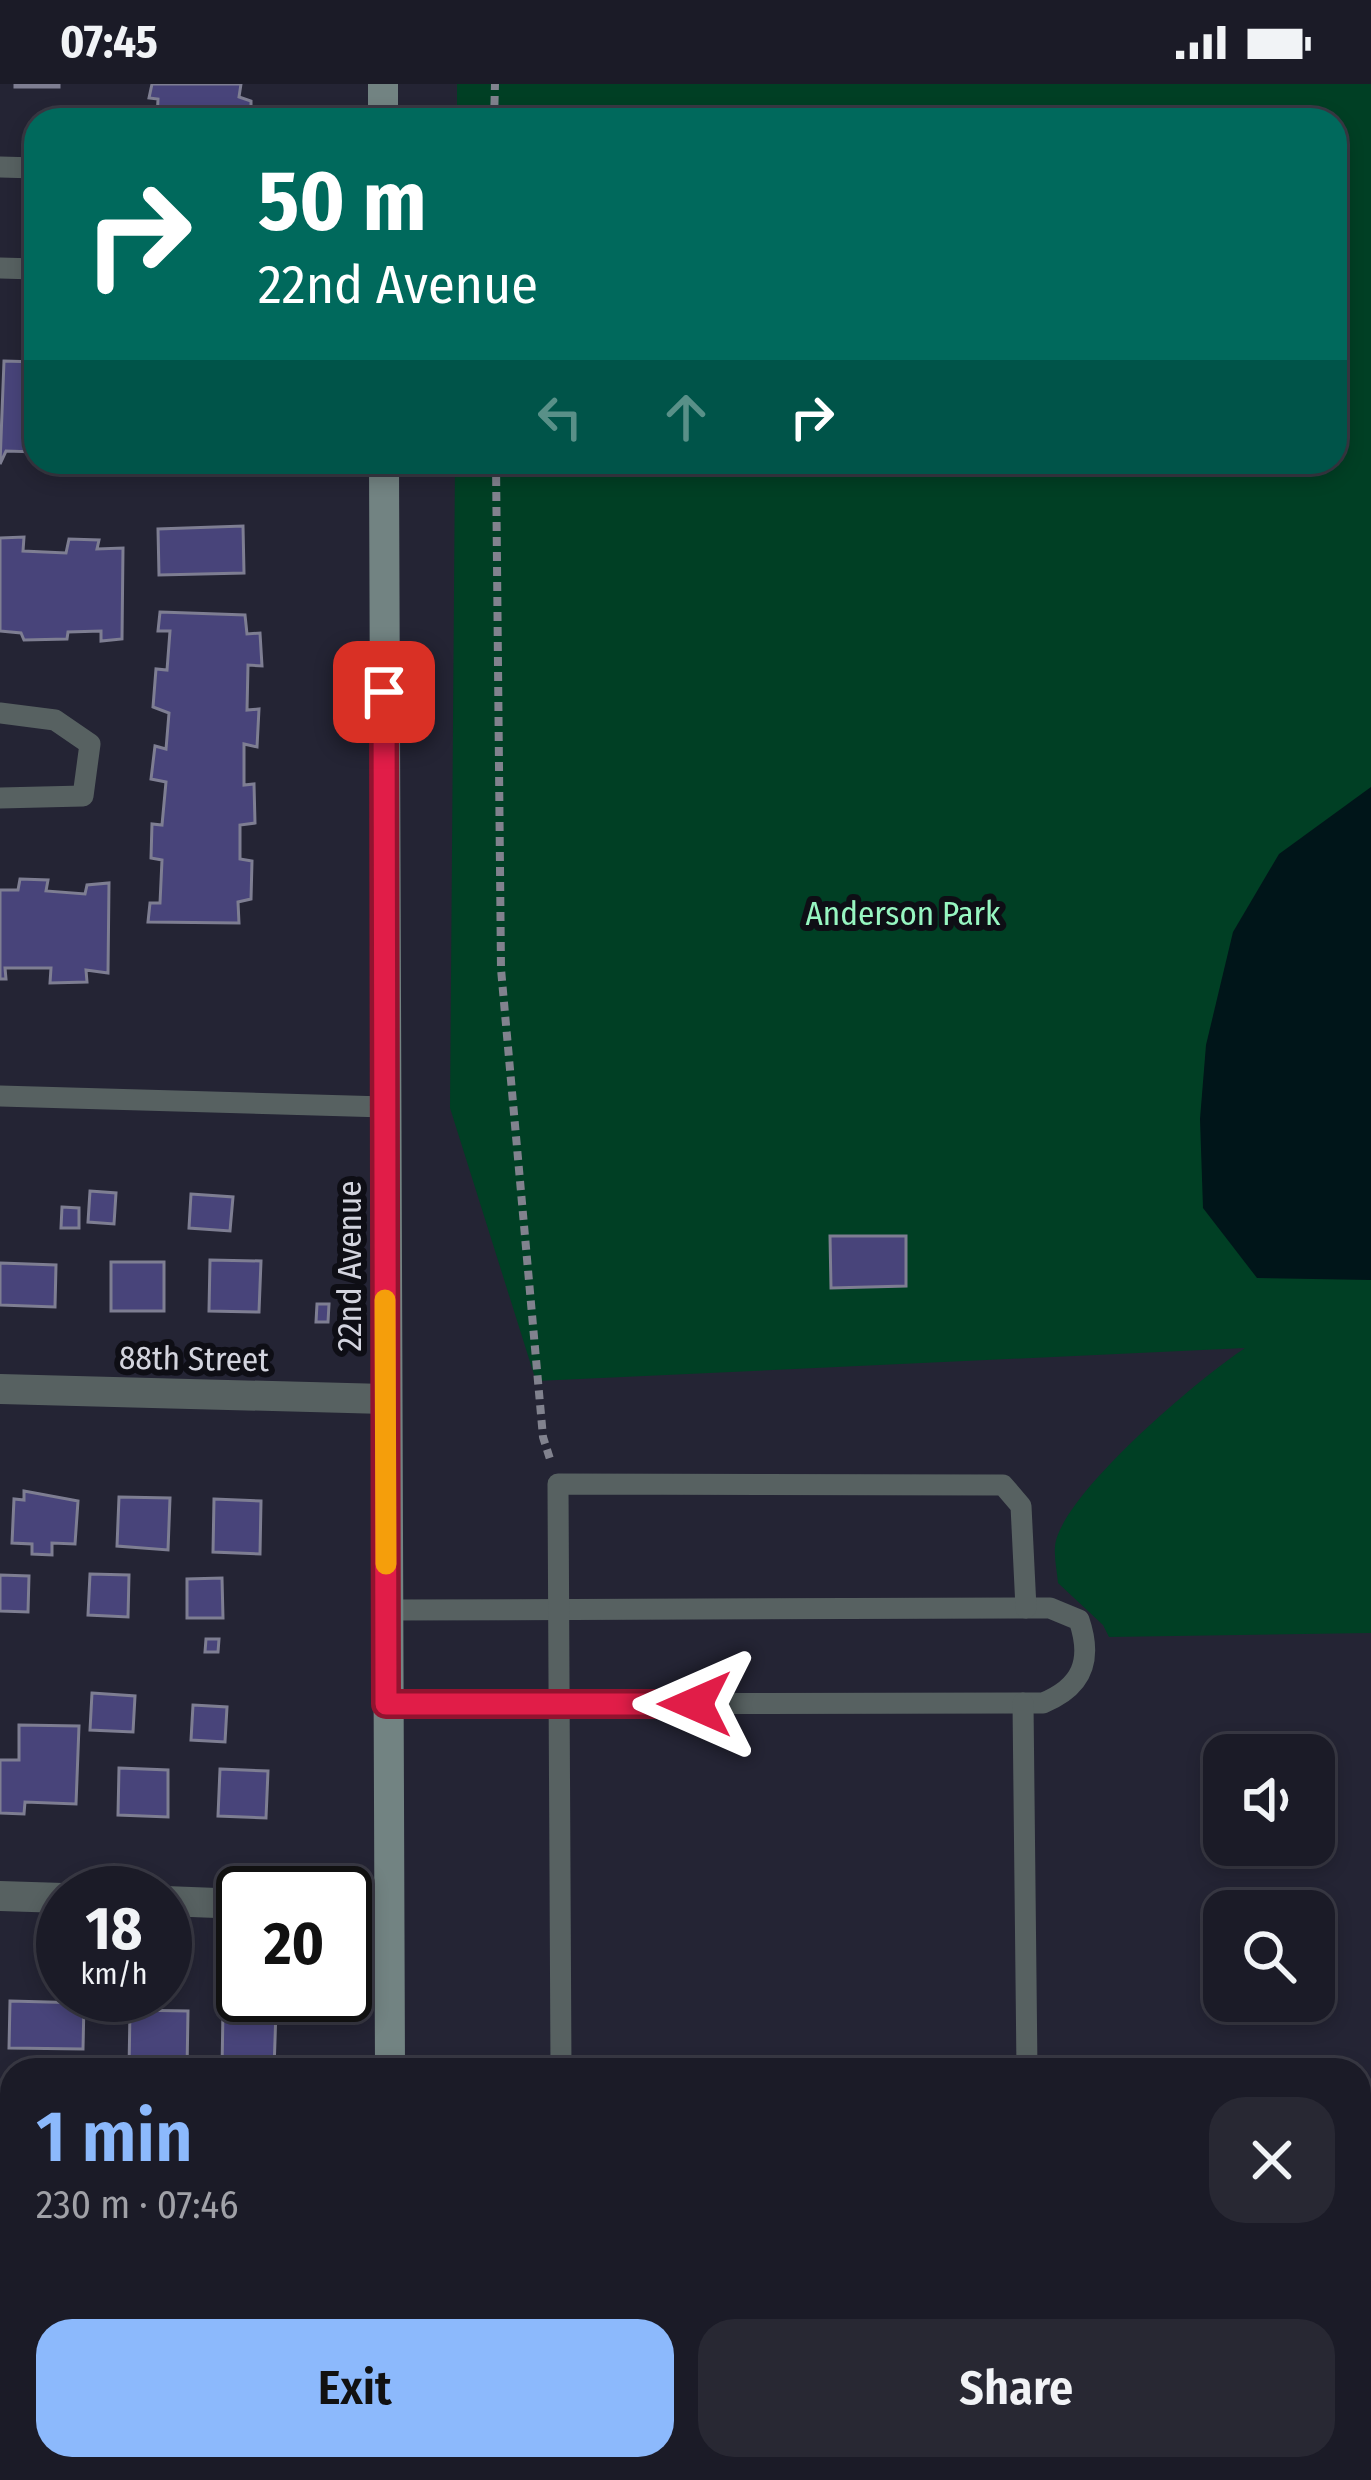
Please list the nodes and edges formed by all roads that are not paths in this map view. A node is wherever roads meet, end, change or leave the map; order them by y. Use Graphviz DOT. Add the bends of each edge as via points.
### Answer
graph roads {
  1 [pos="383,474"];
  2 [pos="0,713"];
  3 [pos="0,798"];
  4 [pos="0,1096"];
  5 [pos="385,1107"];
  6 [pos="0,1389"];
  7 [pos="385,1399"];
  8 [pos="1026,1608"];
  9 [pos="556,1609"];
  10 [pos="386,1610"];
  11 [pos="1023,1703"];
  12 [pos="386,1704"];
  13 [pos="555,1704"];
  14 [pos="0,1896"];
  15 [pos="36,1897"];
  16 [pos="372,1908"];
  17 [pos="387,1908"];
  18 [pos="390,2058"];
  19 [pos="561,2058"];
  20 [pos="1028,2058"];
  1 -- 5 [label="street, 22nd Avenue"];
  2 -- 3 [label="lane" via="55,719 90,744 83,796"];
  4 -- 5 [label="lane"];
  5 -- 7 [label="street, 22nd Avenue"];
  6 -- 7 [label="street, 88th Street"];
  7 -- 10 [label="street, 22nd Avenue"];
  8 -- 9 [label="lane"];
  8 -- 9 [label="lane" via="1021,1506 1003,1485 558,1484"];
  8 -- 11 [label="lane" via="1079,1620 1088,1645 1070,1692"];
  9 -- 10 [label="lane"];
  9 -- 13 [label="lane"];
  10 -- 12 [label="street, 22nd Avenue"];
  11 -- 13 [label="lane"];
  11 -- 20 [label="lane"];
  12 -- 13 [label="lane"];
  12 -- 17 [label="street, 22nd Avenue"];
  13 -- 19 [label="lane"];
  14 -- 15 [label="street"];
  16 -- 17 [label="street"];
  17 -- 18 [label="street, 22nd Avenue"];
}
